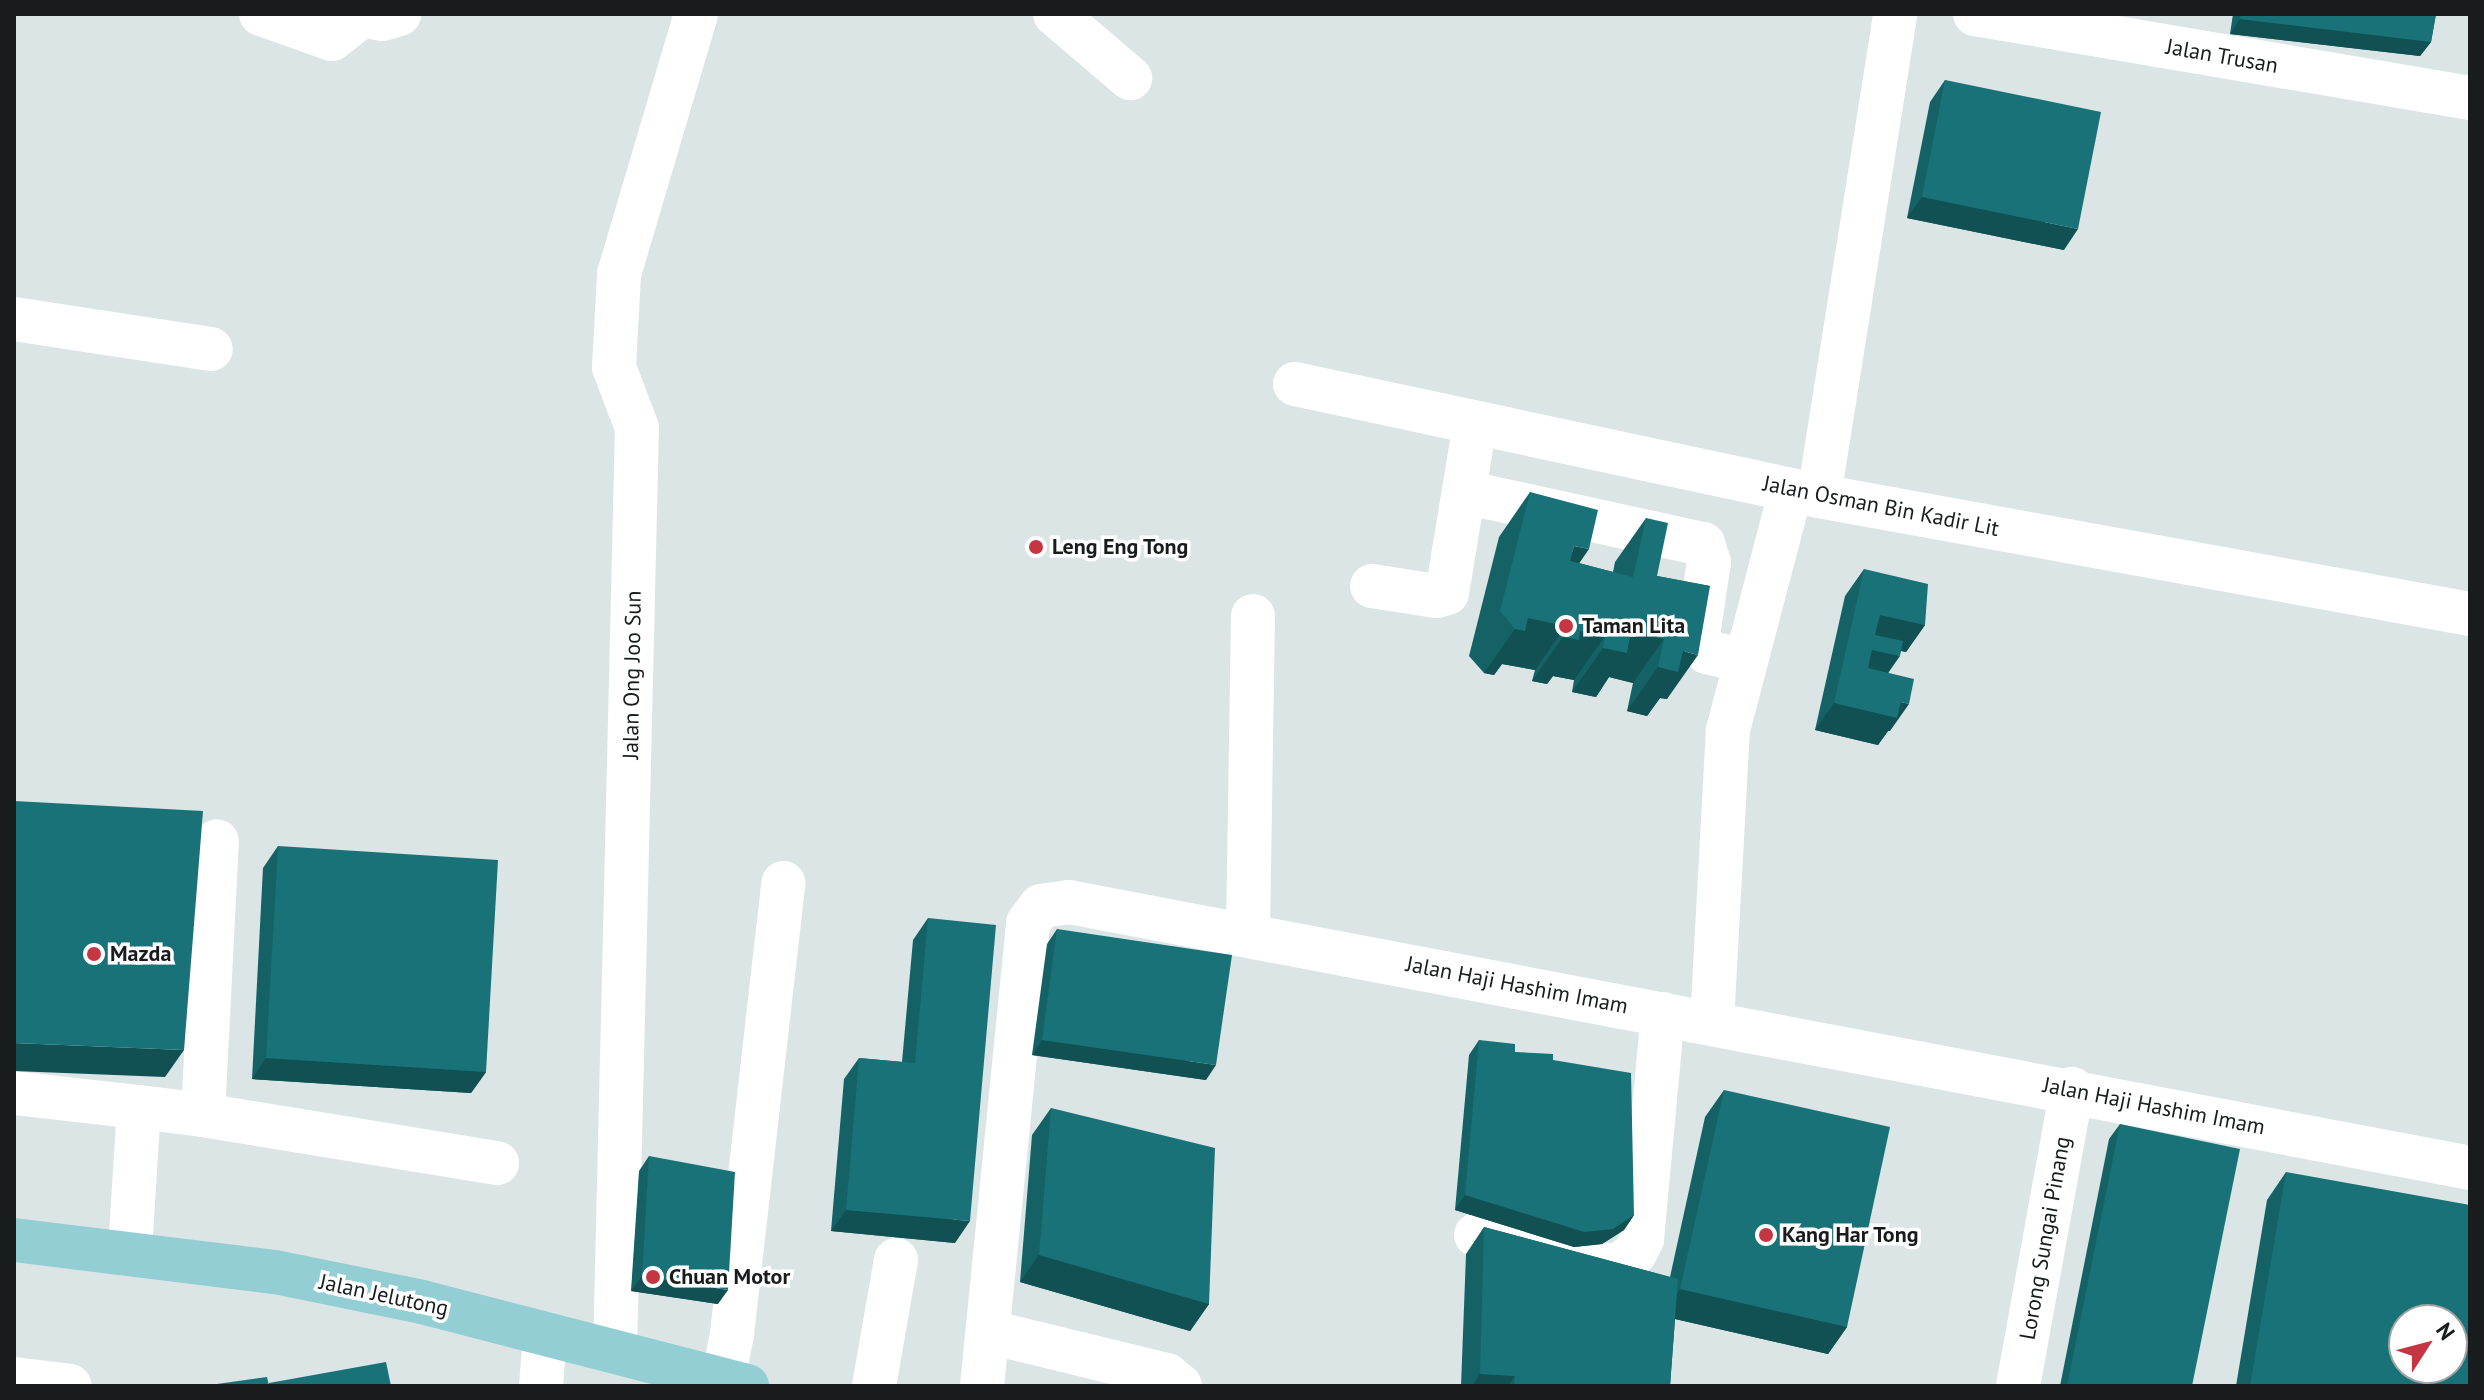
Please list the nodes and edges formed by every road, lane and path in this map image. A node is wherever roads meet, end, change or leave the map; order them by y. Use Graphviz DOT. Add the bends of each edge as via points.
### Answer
graph roads {
  1 [pos="261,14"];
  2 [pos="399,14"];
  3 [pos="696,14"];
  4 [pos="1055,14"];
  5 [pos="1895,14"];
  6 [pos="1975,14"];
  7 [pos="1130,78"];
  8 [pos="2470,98"];
  9 [pos="14,319"];
  10 [pos="211,349"];
  11 [pos="1295,384"];
  12 [pos="1475,423"];
  13 [pos="1464,492"];
  14 [pos="1805,493"];
  15 [pos="1372,586"];
  16 [pos="2470,614"];
  17 [pos="1253,616"];
  18 [pos="1746,661"];
  19 [pos="217,841"];
  20 [pos="783,883"];
  21 [pos="1248,933"];
  22 [pos="1663,1014"];
  23 [pos="1712,1023"];
  24 [pos="2072,1089"];
  25 [pos="14,1093"];
  26 [pos="139,1107"];
  27 [pos="203,1115"];
  28 [pos="497,1163"];
  29 [pos="2470,1168"];
  30 [pos="1476,1235"];
  31 [pos="14,1240"];
  32 [pos="130,1250"];
  33 [pos="896,1260"];
  34 [pos="990,1332"];
  35 [pos="545,1334"];
  36 [pos="615,1352"];
  37 [pos="14,1379"];
  38 [pos="735,1383"];
  39 [pos="70,1386"];
  40 [pos="541,1386"];
  41 [pos="874,1386"];
  42 [pos="982,1386"];
  43 [pos="1180,1386"];
  44 [pos="2018,1386"];
  1 -- 2 [label="street" via="332,39 363,15 382,19"];
  3 -- 36 [label="street, Jalan Ong Joo Sun" via="649,163 618,289 614,367 637,428"];
  4 -- 7 [label="street"];
  5 -- 14 [label="street"];
  6 -- 8 [label="street, Jalan Trusan"];
  9 -- 10 [label="street"];
  11 -- 12 [label="street, Jalan Osman Bin Kadir Lit"];
  12 -- 13 [label="street"];
  12 -- 14 [label="street, Jalan Osman Bin Kadir Lit"];
  13 -- 15 [label="street" via="1447,593 1436,596"];
  13 -- 18 [label="street" via="1703,544 1709,562 1697,642 1707,652"];
  14 -- 16 [label="street, Jalan Osman Bin Kadir Lit"];
  14 -- 18 [label="street"];
  17 -- 21 [label="street"];
  18 -- 23 [label="street" via="1728,730"];
  19 -- 27 [label="street"];
  20 -- 38 [label="street" via="732,1334"];
  21 -- 22 [label="street, Jalan Haji Hashim Imam"];
  21 -- 34 [label="street, Jalan Haji Hashim Imam" via="1069,902 1041,906 1028,923 1027,1121"];
  22 -- 23 [label="street, Jalan Haji Hashim Imam"];
  22 -- 30 [label="street" via="1642,1239 1635,1253 1618,1266 1584,1263"];
  23 -- 24 [label="street, Jalan Haji Hashim Imam"];
  24 -- 29 [label="street, Jalan Haji Hashim Imam"];
  24 -- 44 [label="street, Lorong Sungai Pinang"];
  25 -- 26 [label="street"];
  26 -- 27 [label="street"];
  26 -- 32 [label="street"];
  27 -- 28 [label="street"];
  31 -- 32 [label="main road, Jalan Jelutong"];
  32 -- 35 [label="main road, Jalan Jelutong" via="275,1272"];
  33 -- 41 [label="street"];
  34 -- 42 [label="street, Jalan Haji Hashim Imam"];
  34 -- 43 [label="street" via="1167,1375"];
  35 -- 36 [label="main road, Jalan Jelutong"];
  35 -- 40 [label="street"];
  36 -- 38 [label="main road, Jalan Jelutong"];
  37 -- 39 [label="street"];
}
